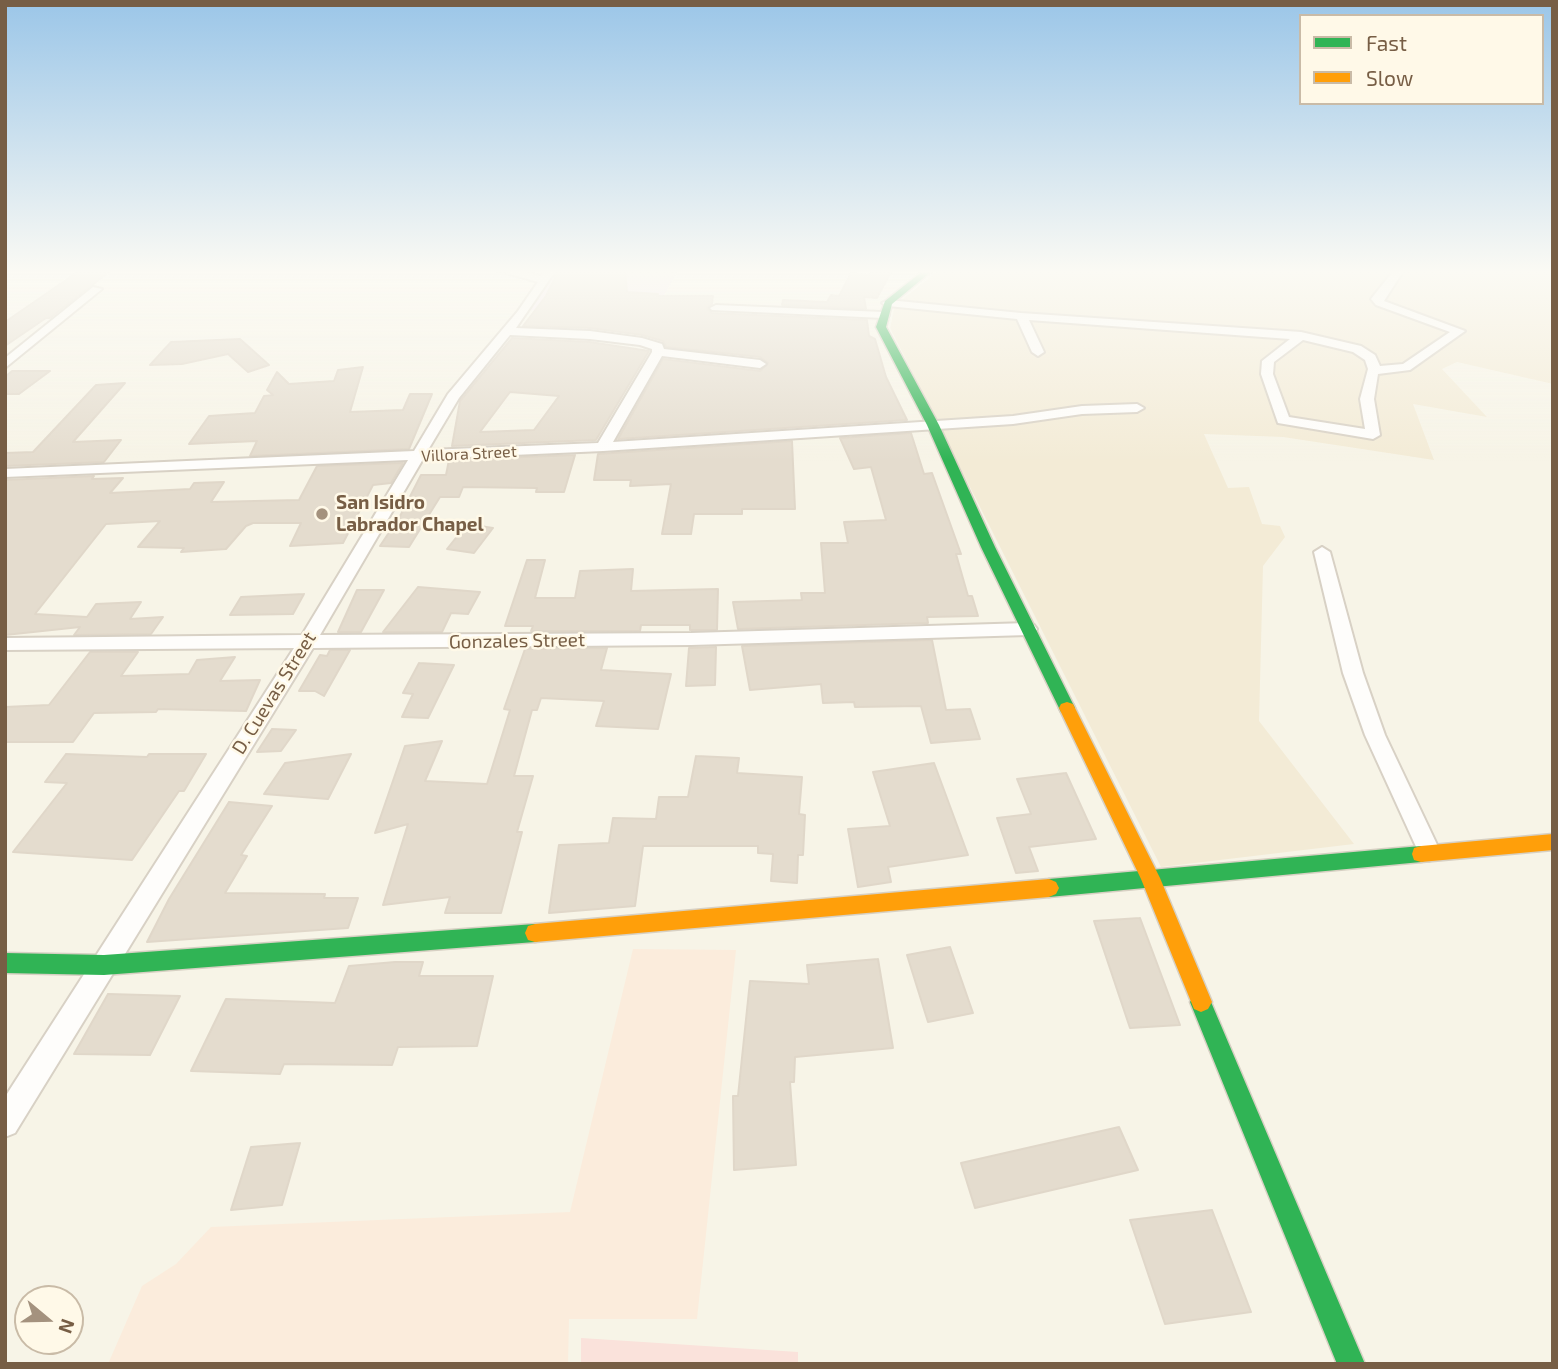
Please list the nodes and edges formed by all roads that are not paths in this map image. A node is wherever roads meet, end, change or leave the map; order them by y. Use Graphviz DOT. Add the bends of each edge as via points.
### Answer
graph roads {
  1 [pos="42,334"];
  2 [pos="504,334"];
  3 [pos="567,334"];
  4 [pos="885,334"];
  5 [pos="1029,334"];
  6 [pos="1271,334"];
  7 [pos="1455,334"];
  8 [pos="1301,336"];
  9 [pos="658,352"];
  10 [pos="1038,352"];
  11 [pos="5,364"];
  12 [pos="760,364"];
  13 [pos="1375,370"];
  14 [pos="1137,408"];
  15 [pos="933,425"];
  16 [pos="603,447"];
  17 [pos="419,456"];
  18 [pos="5,473"];
  19 [pos="1322,552"];
  20 [pos="1028,629"];
  21 [pos="5,644"];
  22 [pos="306,644"];
  23 [pos="1553,842"];
  24 [pos="1429,851"];
  25 [pos="1150,878"];
  26 [pos="5,964"];
  27 [pos="104,965"];
  28 [pos="5,1123"];
  29 [pos="1351,1364"];
  1 -- 11 [label="street"];
  2 -- 17 [label="street, D. Cuevas Street" via="453,397"];
  3 -- 9 [label="street" via="642,342 658,347"];
  4 -- 15 [label="street"];
  5 -- 10 [label="street"];
  6 -- 8 [label="street"];
  7 -- 13 [label="street" via="1406,367"];
  8 -- 13 [label="street" via="1357,349 1370,358"];
  8 -- 13 [label="street" via="1268,361 1267,374 1283,420 1373,435 1367,399"];
  9 -- 12 [label="street"];
  9 -- 16 [label="street"];
  14 -- 15 [label="street, Villora Street"];
  15 -- 16 [label="street, Villora Street"];
  15 -- 20 [label="street"];
  16 -- 17 [label="street, Villora Street"];
  17 -- 18 [label="street, Villora Street"];
  17 -- 22 [label="street, D. Cuevas Street"];
  19 -- 24 [label="street" via="1357,685"];
  20 -- 22 [label="street, Gonzales Street"];
  20 -- 25 [label="street"];
  21 -- 22 [label="street, Gonzales Street"];
  22 -- 27 [label="street, D. Cuevas Street"];
  23 -- 24 [label="street"];
  24 -- 25 [label="street"];
  25 -- 27 [label="street" via="664,923"];
  25 -- 29 [label="street"];
  26 -- 27 [label="street"];
  27 -- 28 [label="street, D. Cuevas Street"];
}
